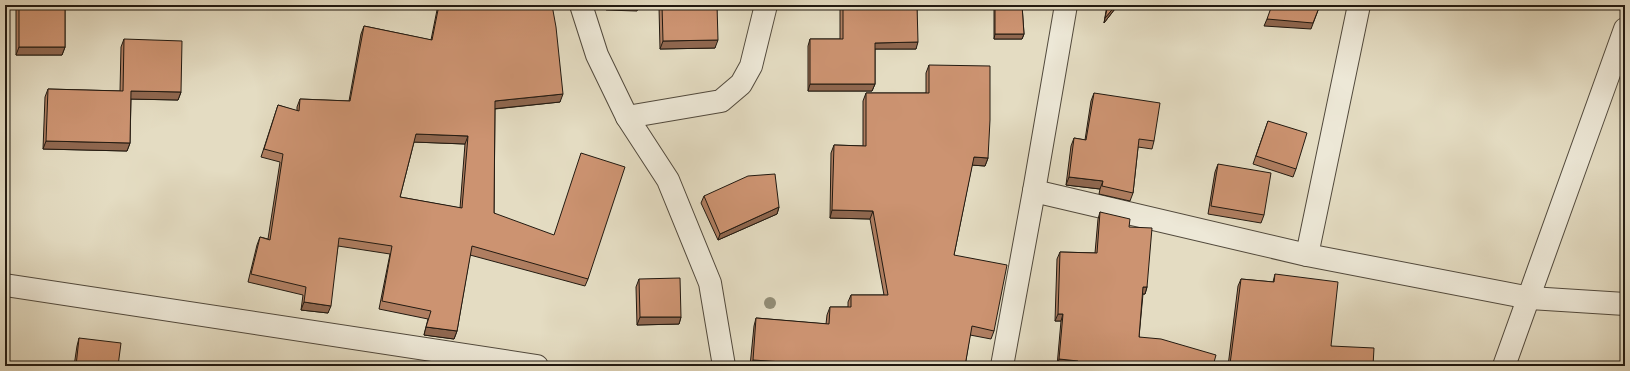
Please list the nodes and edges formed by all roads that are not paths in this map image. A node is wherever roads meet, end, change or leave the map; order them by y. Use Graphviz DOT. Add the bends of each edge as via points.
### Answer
graph roads {
  1 [pos="581,5"];
  2 [pos="766,5"];
  3 [pos="1066,5"];
  4 [pos="1359,5"];
  5 [pos="1625,29"];
  6 [pos="627,116"];
  7 [pos="1034,191"];
  8 [pos="1307,255"];
  9 [pos="5,285"];
  10 [pos="1530,298"];
  11 [pos="1625,304"];
  12 [pos="537,366"];
  13 [pos="724,366"];
  14 [pos="1002,366"];
  15 [pos="1504,366"];
  1 -- 6 [label="street" via="597,55"];
  2 -- 6 [label="street" via="751,66 741,84 721,101"];
  3 -- 7 [label="street"];
  4 -- 8 [label="street"];
  5 -- 10 [label="street"];
  6 -- 13 [label="street" via="668,180 710,283"];
  7 -- 8 [label="street"];
  7 -- 14 [label="street"];
  8 -- 10 [label="street"];
  9 -- 12 [label="street"];
  10 -- 11 [label="street"];
  10 -- 15 [label="street"];
}
